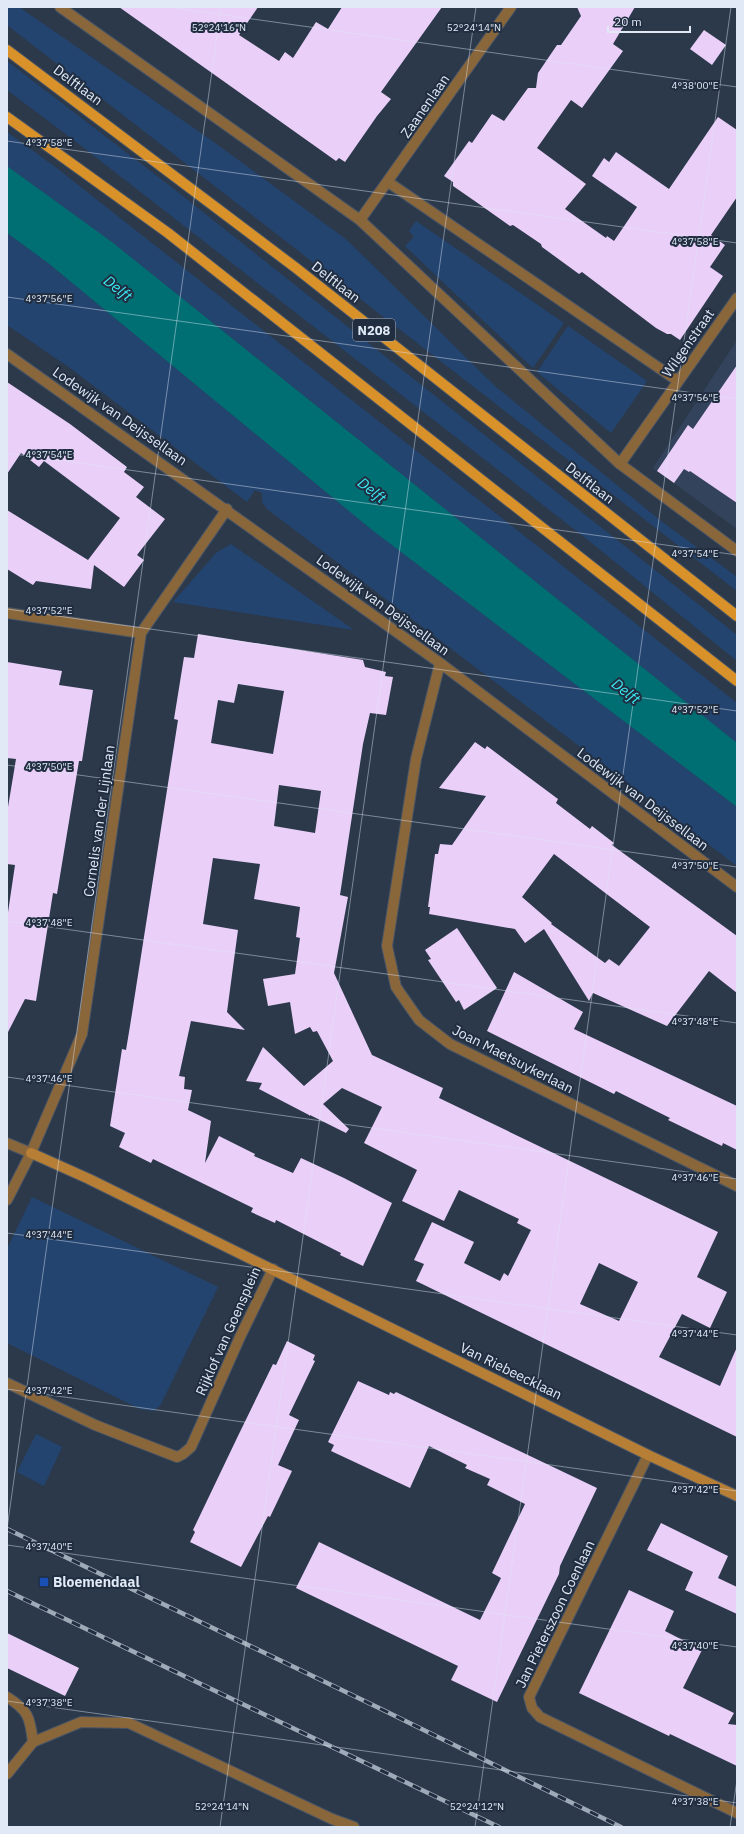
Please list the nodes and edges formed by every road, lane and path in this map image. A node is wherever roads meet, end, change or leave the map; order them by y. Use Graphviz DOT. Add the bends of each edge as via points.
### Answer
graph roads {
  1 [pos="60,7"];
  2 [pos="511,7"];
  3 [pos="7,50"];
  4 [pos="7,117"];
  5 [pos="388,182"];
  6 [pos="360,220"];
  7 [pos="737,298"];
  8 [pos="7,354"];
  9 [pos="678,381"];
  10 [pos="620,464"];
  11 [pos="227,509"];
  12 [pos="737,551"];
  13 [pos="7,613"];
  14 [pos="737,616"];
  15 [pos="141,633"];
  16 [pos="440,662"];
  17 [pos="737,681"];
  18 [pos="737,887"];
  19 [pos="7,1143"];
  20 [pos="31,1153"];
  21 [pos="737,1186"];
  22 [pos="7,1200"];
  23 [pos="273,1269"];
  24 [pos="7,1383"];
  25 [pos="648,1455"];
  26 [pos="737,1496"];
  27 [pos="7,1697"];
  28 [pos="33,1742"];
  29 [pos="7,1774"];
  30 [pos="737,1813"];
  31 [pos="354,1827"];
  1 -- 6 [label="street"];
  2 -- 5 [label="street, Zaanenlaan"];
  3 -- 14 [label="main road, Delftlaan / N208" via="296,268"];
  4 -- 17 [label="main road" via="168,233"];
  5 -- 6 [label="street, Zaanenlaan"];
  5 -- 9 [label="street"];
  6 -- 10 [label="street"];
  7 -- 9 [label="street, Wilgenstraat"];
  8 -- 11 [label="street, Lodewijk van Deijssellaan"];
  9 -- 10 [label="street, Wilgenstraat"];
  10 -- 12 [label="street"];
  11 -- 15 [label="street, Cornelis van der Lijnlaan"];
  11 -- 16 [label="street, Lodewijk van Deijssellaan"];
  13 -- 15 [label="street"];
  15 -- 20 [label="street, Cornelis van der Lijnlaan" via="82,1034"];
  16 -- 18 [label="street, Lodewijk van Deijssellaan"];
  16 -- 21 [label="street, Joan Maetsuykerlaan" via="416,759 387,946 396,987 418,1020 450,1044"];
  19 -- 20 [label="street"];
  20 -- 22 [label="street"];
  20 -- 23 [label="street, Rijklof van Goensplein"];
  23 -- 24 [label="street, Rijklof van Goensplein" via="191,1447 177,1457 95,1425"];
  23 -- 25 [label="street, Van Riebeecklaan"];
  25 -- 26 [label="street, Van Riebeecklaan"];
  25 -- 30 [label="street, Jan Pieterszoon Coenlaan" via="529,1697 532,1708 540,1717"];
  27 -- 28 [label="street" via="23,1707 31,1726"];
  28 -- 29 [label="street"];
  28 -- 31 [label="street" via="82,1722 129,1723"];
}
